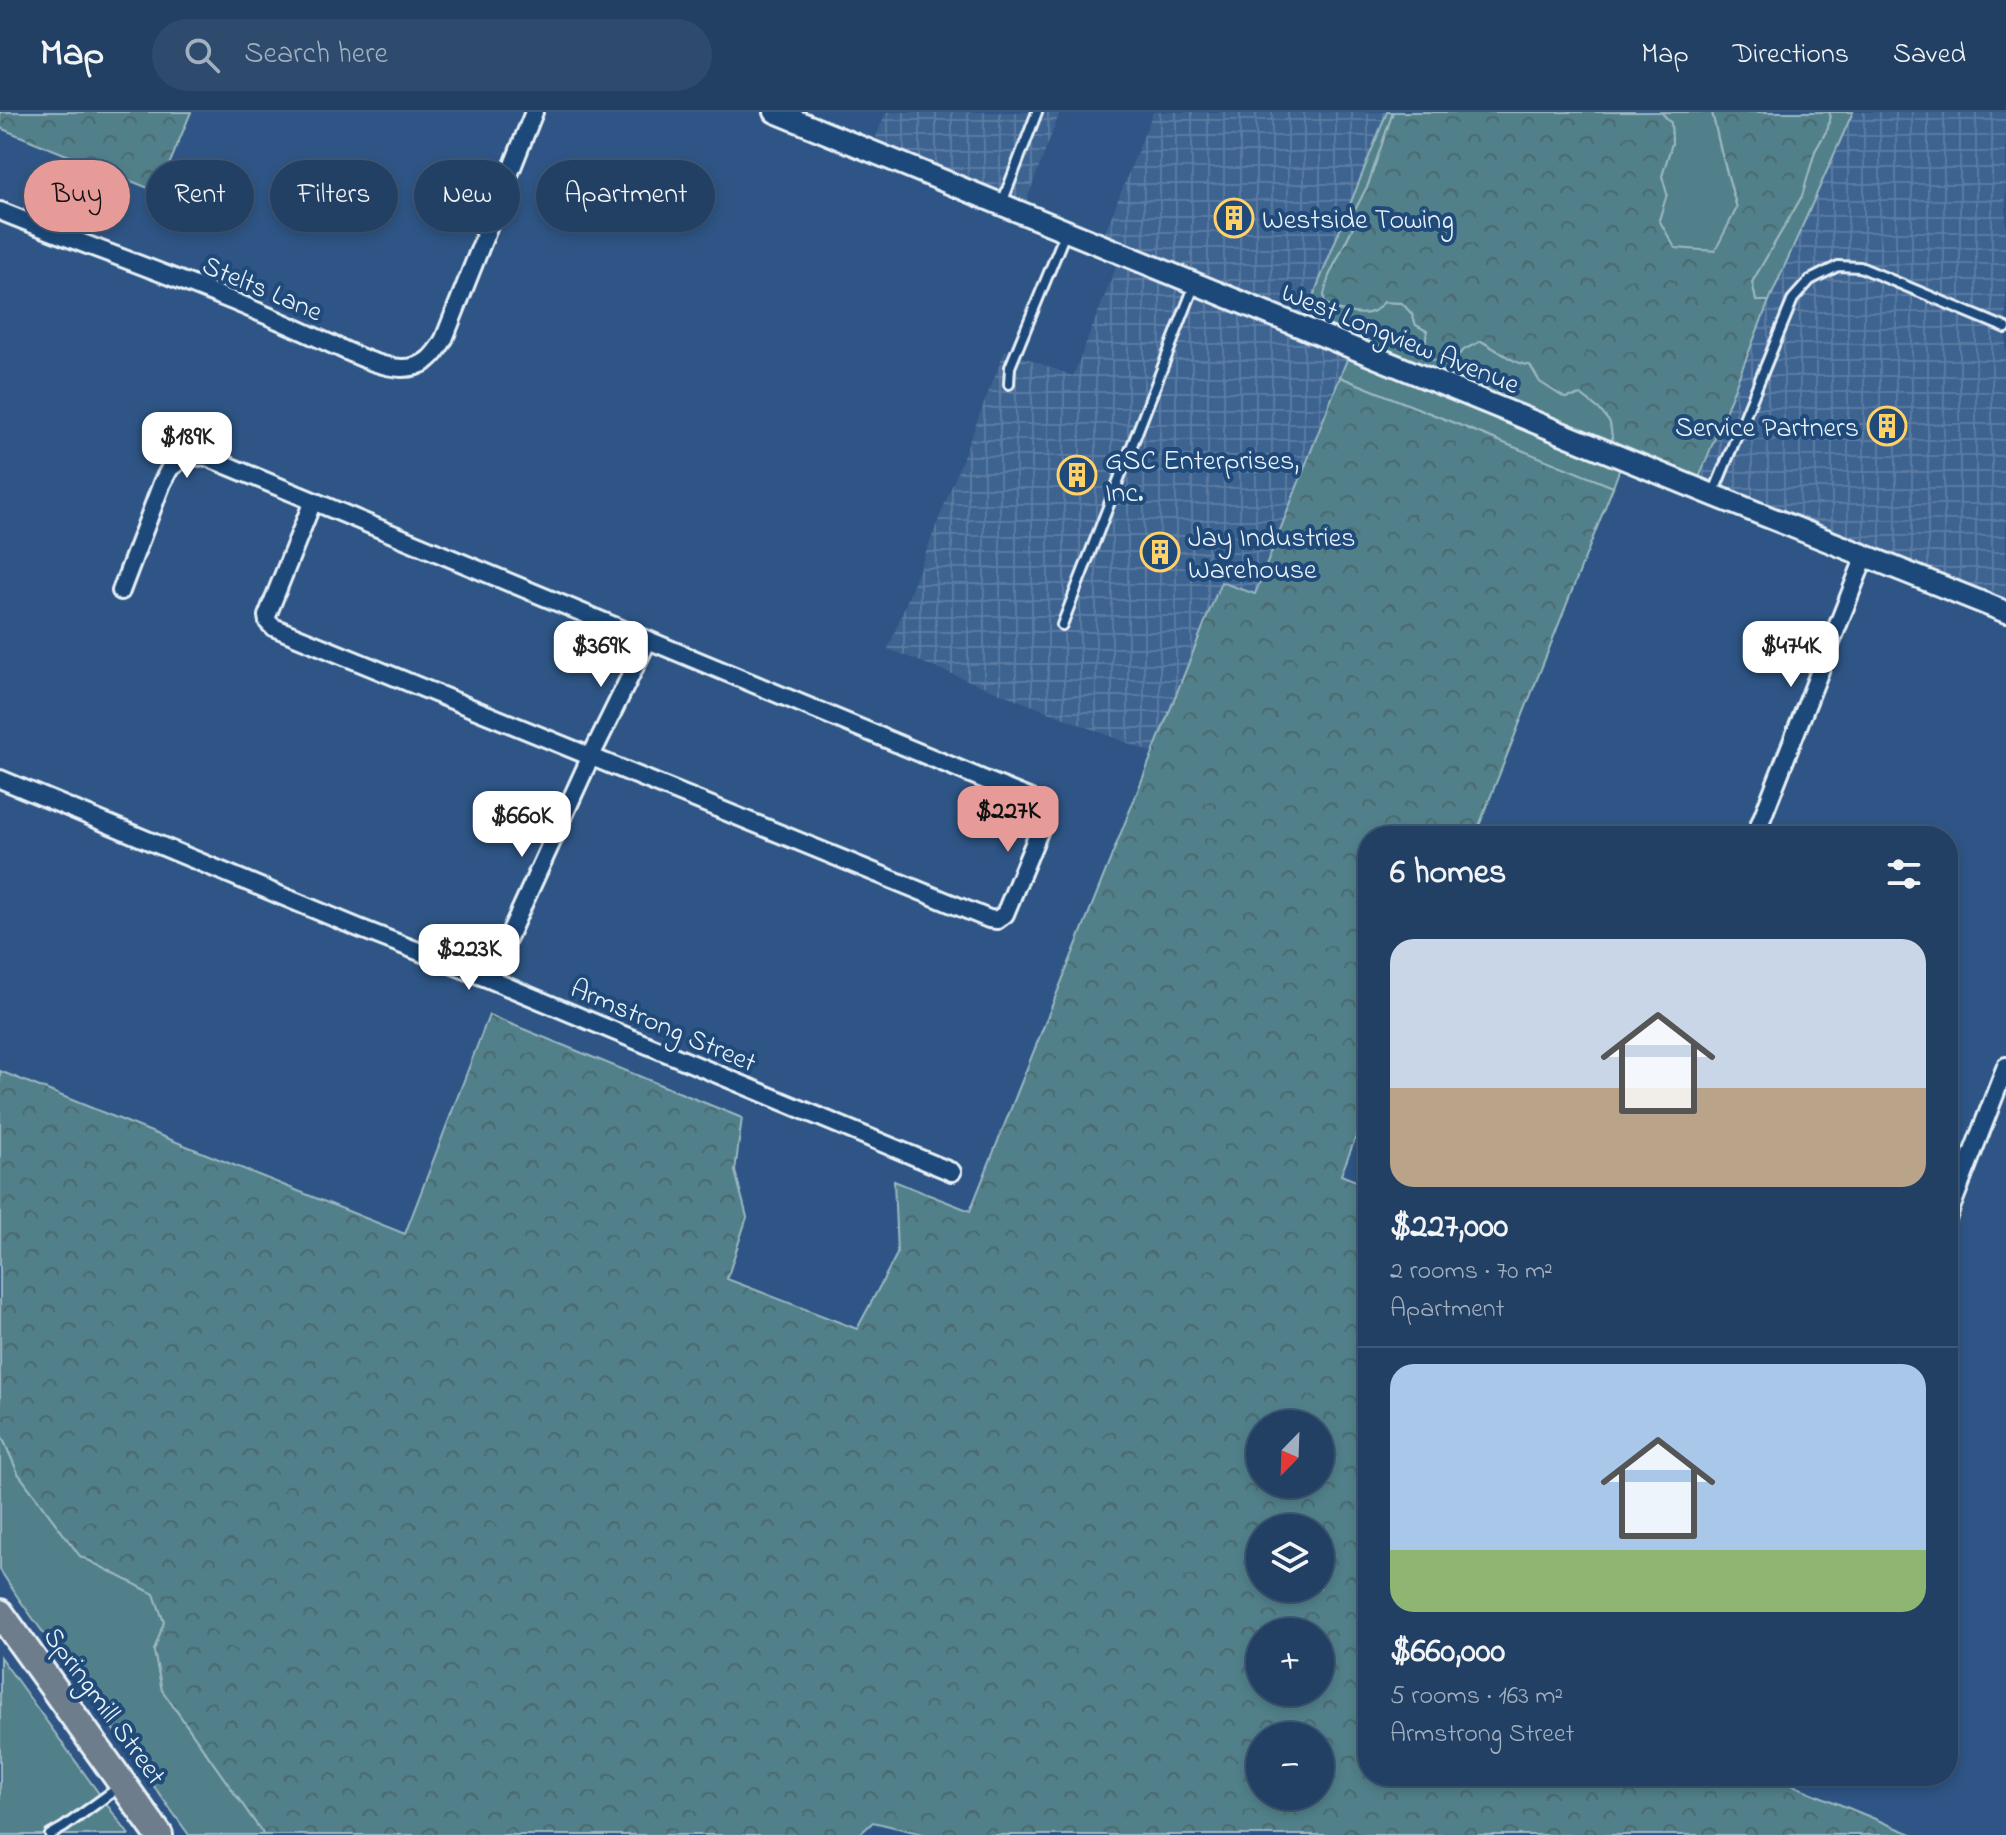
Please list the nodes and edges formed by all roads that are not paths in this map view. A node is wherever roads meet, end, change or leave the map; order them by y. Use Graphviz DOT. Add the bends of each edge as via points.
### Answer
graph roads {
  1 [pos="534,112"];
  2 [pos="1037,112"];
  3 [pos="780,113"];
  4 [pos="1002,204"];
  5 [pos="0,211"];
  6 [pos="1067,230"];
  7 [pos="1195,283"];
  8 [pos="2006,328"];
  9 [pos="1009,384"];
  10 [pos="1713,495"];
  11 [pos="313,501"];
  12 [pos="1865,556"];
  13 [pos="121,591"];
  14 [pos="2006,612"];
  15 [pos="1062,625"];
  16 [pos="648,640"];
  17 [pos="591,756"];
  18 [pos="0,779"];
  19 [pos="1759,826"];
  20 [pos="489,979"];
  21 [pos="2006,1066"];
  22 [pos="952,1172"];
  23 [pos="1958,1190"];
  24 [pos="0,1613"];
  25 [pos="122,1784"];
  26 [pos="50,1835"];
  27 [pos="159,1835"];
  1 -- 5 [label="street, Stelts Lane" via="444,339 436,354 418,367 382,365 355,355 216,294"];
  2 -- 4 [label="lane"];
  3 -- 4 [label="street, West Longview Avenue"];
  4 -- 6 [label="street, West Longview Avenue"];
  6 -- 7 [label="street, West Longview Avenue"];
  6 -- 9 [label="lane" via="1010,367"];
  7 -- 10 [label="street, West Longview Avenue"];
  7 -- 15 [label="lane"];
  8 -- 10 [label="lane" via="1860,267 1838,266 1810,280 1793,299"];
  10 -- 12 [label="street, West Longview Avenue"];
  11 -- 13 [label="street" via="207,457 186,456 162,483"];
  11 -- 16 [label="street"];
  11 -- 17 [label="street" via="268,622"];
  12 -- 14 [label="street, West Longview Avenue"];
  12 -- 19 [label="street"];
  16 -- 17 [label="street"];
  16 -- 17 [label="street" via="1031,799 1041,809 1043,822 1005,914 989,919"];
  17 -- 20 [label="street"];
  18 -- 20 [label="street, Armstrong Street"];
  20 -- 22 [label="street, Armstrong Street"];
  21 -- 23 [label="street"];
  24 -- 25 [label="main road, Springmill Street"];
  25 -- 26 [label="lane"];
  25 -- 27 [label="main road, Springmill Street"];
}
